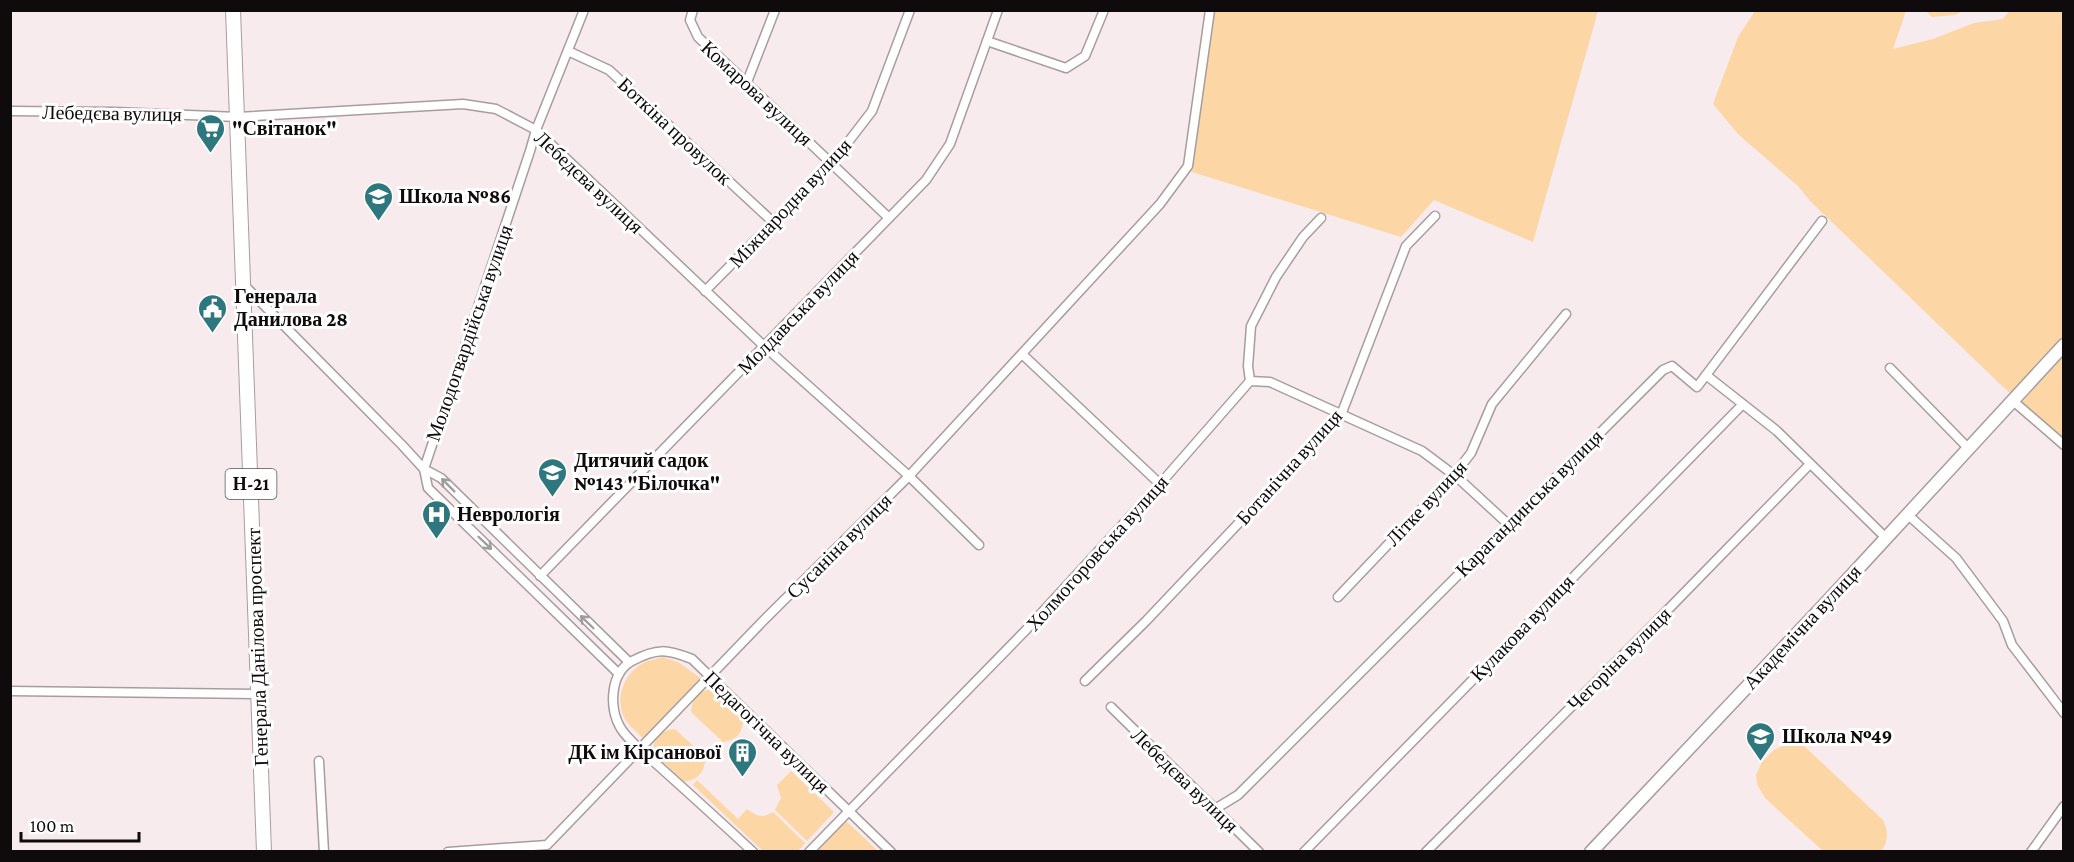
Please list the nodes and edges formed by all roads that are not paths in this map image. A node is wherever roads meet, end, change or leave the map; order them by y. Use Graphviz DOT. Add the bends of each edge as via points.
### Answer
graph roads {
  1 [pos="233,10"];
  2 [pos="584,10"];
  3 [pos="693,10"];
  4 [pos="775,10"];
  5 [pos="910,10"];
  6 [pos="998,10"];
  7 [pos="1104,10"];
  8 [pos="1210,10"];
  9 [pos="987,40"];
  10 [pos="568,51"];
  11 [pos="747,82"];
  12 [pos="10,111"];
  13 [pos="238,117"];
  14 [pos="536,130"];
  15 [pos="832,164"];
  16 [pos="1435,216"];
  17 [pos="889,218"];
  18 [pos="1321,218"];
  19 [pos="1822,221"];
  20 [pos="774,223"];
  21 [pos="244,285"];
  22 [pos="705,291"];
  23 [pos="1566,314"];
  24 [pos="2064,345"];
  25 [pos="764,346"];
  26 [pos="1022,354"];
  27 [pos="1890,368"];
  28 [pos="1706,375"];
  29 [pos="1250,381"];
  30 [pos="2012,400"];
  31 [pos="1742,405"];
  32 [pos="1341,415"];
  33 [pos="2064,445"];
  34 [pos="1969,449"];
  35 [pos="1810,464"];
  36 [pos="424,469"];
  37 [pos="1454,475"];
  38 [pos="909,476"];
  39 [pos="1160,484"];
  40 [pos="1907,514"];
  41 [pos="1508,524"];
  42 [pos="1886,538"];
  43 [pos="979,545"];
  44 [pos="540,576"];
  45 [pos="1338,597"];
  46 [pos="629,662"];
  47 [pos="619,674"];
  48 [pos="710,677"];
  49 [pos="1085,681"];
  50 [pos="10,691"];
  51 [pos="258,694"];
  52 [pos="1111,707"];
  53 [pos="2064,713"];
  54 [pos="641,749"];
  55 [pos="319,760"];
  56 [pos="2064,806"];
  57 [pos="1215,809"];
  58 [pos="848,810"];
  59 [pos="264,852"];
  60 [pos="324,852"];
  61 [pos="448,852"];
  62 [pos="753,852"];
  63 [pos="808,852"];
  64 [pos="891,852"];
  65 [pos="1259,852"];
  66 [pos="1304,852"];
  67 [pos="1426,852"];
  68 [pos="1591,852"];
  69 [pos="2031,852"];
  1 -- 13 [label="main road, Генерала Данілова проспект / Н-21"];
  2 -- 10 [label="street, Молодогвардійська вулиця"];
  3 -- 11 [label="street, Комарова вулиця" via="690,20 698,37"];
  4 -- 11 [label="street"];
  5 -- 15 [label="street, Міжнародна вулиця" via="872,111"];
  6 -- 9 [label="street, Молдавська вулиця"];
  7 -- 9 [label="street" via="1084,56 1066,68"];
  8 -- 26 [label="street, Сусаніна вулиця" via="1188,165 1160,204"];
  9 -- 17 [label="street, Молдавська вулиця" via="950,144 926,180"];
  10 -- 14 [label="street, Молодогвардійська вулиця"];
  10 -- 20 [label="street, Боткіна провулок" via="609,70"];
  11 -- 15 [label="street, Комарова вулиця"];
  12 -- 13 [label="street, Лебедєва вулиця"];
  13 -- 14 [label="street, Лебедєва вулиця" via="463,104 496,109"];
  13 -- 21 [label="main road, Генерала Данілова проспект / Н-21"];
  14 -- 22 [label="street, Лебедєва вулиця"];
  14 -- 36 [label="street, Молодогвардійська вулиця"];
  15 -- 17 [label="street, Комарова вулиця"];
  15 -- 20 [label="street, Міжнародна вулиця"];
  16 -- 32 [label="street, Ботанічна вулиця" via="1406,246"];
  17 -- 25 [label="street, Молдавська вулиця"];
  18 -- 29 [label="street" via="1276,277 1251,326"];
  19 -- 28 [label="street"];
  20 -- 22 [label="street, Міжнародна вулиця"];
  21 -- 36 [label="street"];
  21 -- 51 [label="main road, Генерала Данілова проспект / Н-21"];
  22 -- 25 [label="street, Лебедєва вулиця"];
  23 -- 37 [label="street, Літке вулиця" via="1492,404 1471,453"];
  24 -- 30 [label="main road, Академічна вулиця"];
  25 -- 38 [label="street, Лебедєва вулиця"];
  25 -- 44 [label="street, Молдавська вулиця"];
  26 -- 38 [label="street, Сусаніна вулиця"];
  26 -- 39 [label="street"];
  27 -- 34 [label="street"];
  28 -- 31 [label="street"];
  28 -- 41 [label="street, Карагандинська вулиця" via="1697,387 1672,366 1663,370"];
  29 -- 32 [label="street" via="1270,382"];
  29 -- 39 [label="street, Холмогоровська вулиця"];
  30 -- 33 [label="street"];
  30 -- 34 [label="main road, Академічна вулиця"];
  31 -- 35 [label="street" via="1777,431"];
  31 -- 66 [label="street, Кулакова вулиця"];
  32 -- 37 [label="street" via="1422,451"];
  32 -- 49 [label="street, Ботанічна вулиця"];
  34 -- 40 [label="main road, Академічна вулиця"];
  35 -- 42 [label="street"];
  35 -- 67 [label="street, Чегоріна вулиця"];
  44 -- 36 [label="street, one-way" via="441,478"];
  36 -- 47 [label="street, Молодогвардійська вулиця, one-way" via="428,488"];
  37 -- 41 [label="street"];
  37 -- 45 [label="street, Літке вулиця"];
  38 -- 43 [label="street, Лебедєва вулиця"];
  38 -- 48 [label="street, Сусаніна вулиця"];
  39 -- 58 [label="street, Холмогоровська вулиця" via="1025,631"];
  40 -- 42 [label="main road, Академічна вулиця"];
  40 -- 53 [label="street" via="1956,558 2003,621 2012,645"];
  41 -- 57 [label="street, Карагандинська вулиця" via="1238,795"];
  42 -- 68 [label="main road, Академічна вулиця"];
  46 -- 44 [label="street, one-way"];
  46 -- 47 [label="street"];
  46 -- 48 [label="street, Педагогічна вулиця" via="653,652 671,651 692,659"];
  47 -- 54 [label="street" via="613,689 614,710 620,727"];
  48 -- 54 [label="street, Сусаніна вулиця"];
  48 -- 58 [label="street, Педагогічна вулиця"];
  50 -- 51 [label="street"];
  51 -- 59 [label="main road, Генерала Данілова проспект / Н-21"];
  52 -- 57 [label="street, Лебедєва вулиця"];
  54 -- 61 [label="street, Сусаніна вулиця" via="547,845"];
  54 -- 62 [label="street"];
  55 -- 60 [label="street"];
  56 -- 69 [label="street"];
  57 -- 65 [label="street, Лебедєва вулиця"];
  58 -- 63 [label="street, Холмогоровська вулиця"];
  58 -- 64 [label="street, Педагогічна вулиця"];
}
